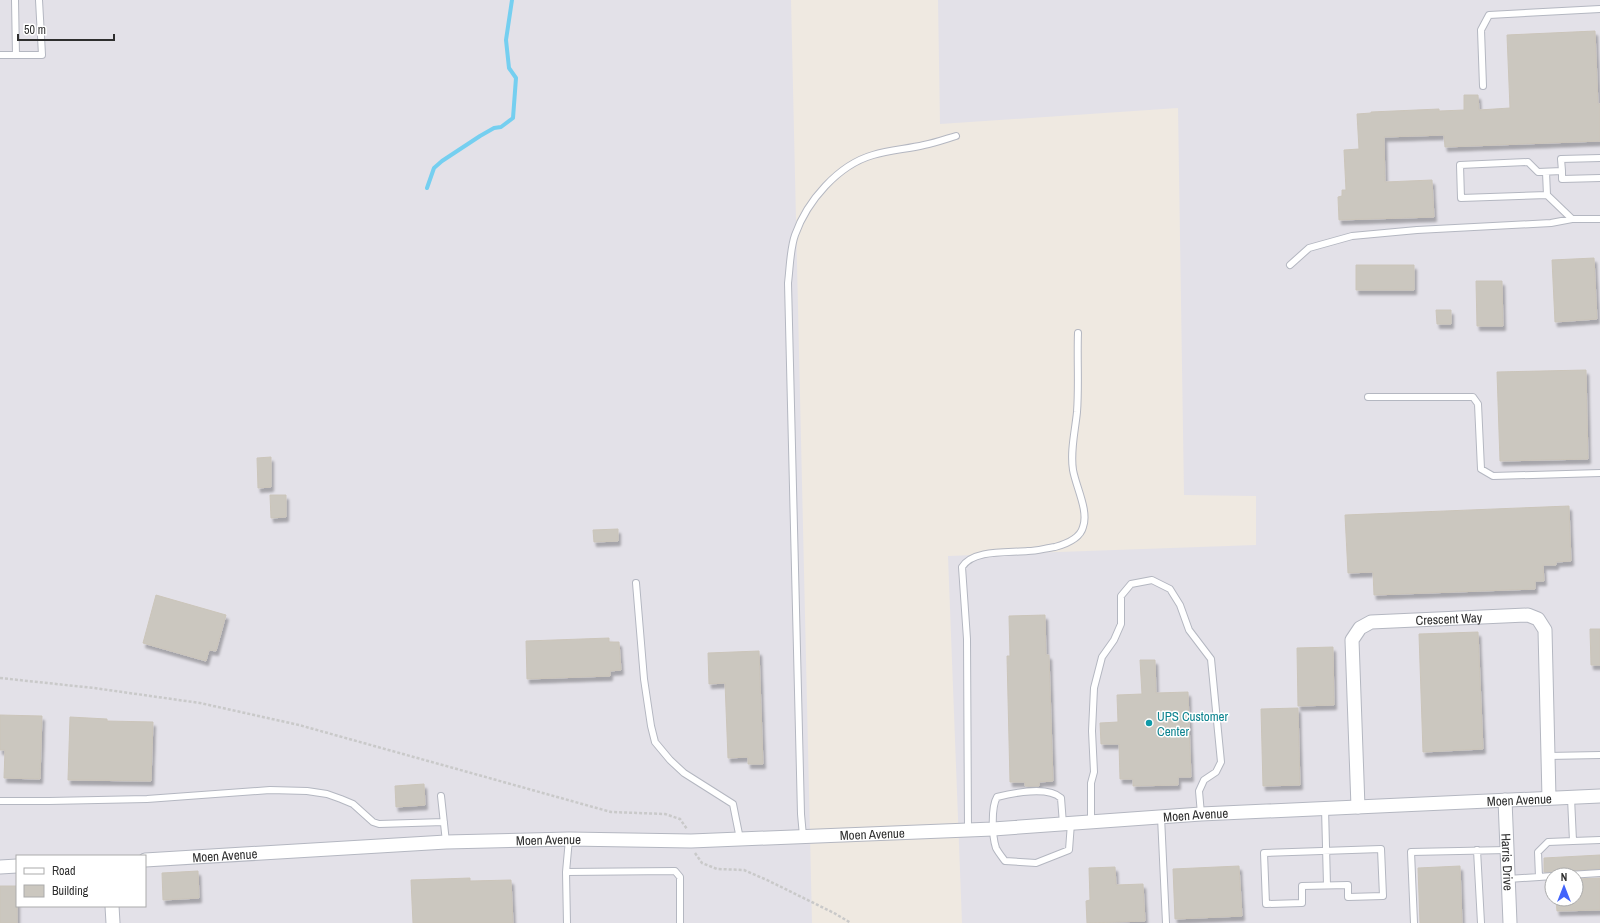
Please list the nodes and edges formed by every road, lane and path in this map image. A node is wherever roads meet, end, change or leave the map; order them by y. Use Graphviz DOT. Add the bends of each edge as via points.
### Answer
graph roads {
  1 [pos="15,0"];
  2 [pos="39,0"];
  3 [pos="1600,9"];
  4 [pos="16,55"];
  5 [pos="0,56"];
  6 [pos="1483,86"];
  7 [pos="956,136"];
  8 [pos="1600,158"];
  9 [pos="1562,171"];
  10 [pos="1546,172"];
  11 [pos="1600,178"];
  12 [pos="1547,195"];
  13 [pos="1600,218"];
  14 [pos="1572,219"];
  15 [pos="1290,265"];
  16 [pos="1078,333"];
  17 [pos="1368,397"];
  18 [pos="1600,473"];
  19 [pos="636,583"];
  20 [pos="0,678"];
  21 [pos="1600,755"];
  22 [pos="1548,756"];
  23 [pos="441,796"];
  24 [pos="1600,796"];
  25 [pos="1549,798"];
  26 [pos="1571,798"];
  27 [pos="1505,800"];
  28 [pos="0,801"];
  29 [pos="1358,806"];
  30 [pos="1325,808"];
  31 [pos="1201,814"];
  32 [pos="1161,817"];
  33 [pos="444,822"];
  34 [pos="1091,822"];
  35 [pos="1067,824"];
  36 [pos="993,829"];
  37 [pos="968,830"];
  38 [pos="803,836"];
  39 [pos="569,838"];
  40 [pos="740,839"];
  41 [pos="1600,840"];
  42 [pos="691,841"];
  43 [pos="1573,841"];
  44 [pos="446,842"];
  45 [pos="1477,850"];
  46 [pos="1507,850"];
  47 [pos="1327,851"];
  48 [pos="146,860"];
  49 [pos="0,866"];
  50 [pos="16,866"];
  51 [pos="566,872"];
  52 [pos="1600,873"];
  53 [pos="1584,874"];
  54 [pos="1539,877"];
  55 [pos="1544,877"];
  56 [pos="1508,879"];
  57 [pos="1327,885"];
  58 [pos="112,907"];
  59 [pos="113,923"];
  60 [pos="567,923"];
  61 [pos="680,923"];
  62 [pos="851,923"];
  63 [pos="1166,923"];
  64 [pos="1414,923"];
  65 [pos="1481,923"];
  66 [pos="1510,923"];
  1 -- 4 [label="lane"];
  2 -- 4 [label="lane" via="42,55"];
  3 -- 6 [label="lane" via="1489,15 1481,30"];
  4 -- 5 [label="lane"];
  7 -- 38 [label="lane" via="872,155 850,166 835,177 810,205 795,235 788,283"];
  8 -- 9 [label="lane" via="1561,159"];
  9 -- 10 [label="lane"];
  9 -- 11 [label="lane" via="1562,179"];
  10 -- 12 [label="lane"];
  10 -- 12 [label="lane" via="1538,172 1528,162 1460,165 1462,198"];
  12 -- 14 [label="lane"];
  13 -- 14 [label="lane"];
  14 -- 15 [label="lane" via="1551,224 1352,236 1309,248"];
  16 -- 37 [label="lane" via="1072,460 1085,519 1083,527 1079,535 1061,545 1030,551 984,554 972,557 962,567 967,653"];
  17 -- 18 [label="lane" via="1473,397 1478,404 1481,469 1493,476"];
  19 -- 40 [label="lane" via="644,679 655,742 684,773 733,804"];
  20 -- 42 [label="path" via="200,703 299,725 612,812 665,814 680,819"];
  21 -- 22 [label="lane"];
  22 -- 25 [label="street, Crescent Way"];
  22 -- 29 [label="street, Crescent Way" via="1545,630 1538,619 1528,615 1371,622 1360,628 1352,640"];
  23 -- 33 [label="lane"];
  24 -- 26 [label="street, Moen Avenue"];
  25 -- 26 [label="street, Moen Avenue"];
  25 -- 27 [label="street, Moen Avenue"];
  26 -- 43 [label="lane"];
  27 -- 29 [label="street, Moen Avenue"];
  27 -- 46 [label="street, Harris Drive"];
  28 -- 33 [label="lane" via="126,800 270,790 307,791 327,794 353,804 373,822 379,824"];
  29 -- 30 [label="street, Moen Avenue"];
  30 -- 31 [label="street, Moen Avenue"];
  30 -- 47 [label="lane"];
  31 -- 32 [label="street, Moen Avenue"];
  31 -- 34 [label="lane" via="1199,790 1204,780 1216,772 1221,762 1211,659 1189,630 1180,605 1170,589 1152,580 1131,584 1121,596 1121,624 1102,657 1094,688"];
  32 -- 34 [label="street, Moen Avenue"];
  32 -- 63 [label="lane"];
  33 -- 44 [label="lane"];
  34 -- 35 [label="street, Moen Avenue"];
  35 -- 36 [label="street, Moen Avenue"];
  35 -- 36 [label="lane" via="1061,798 1044,791 997,797 994,802"];
  35 -- 36 [label="lane" via="1069,850 1036,863 1005,861 996,847"];
  36 -- 37 [label="street, Moen Avenue"];
  37 -- 38 [label="street, Moen Avenue"];
  38 -- 40 [label="street, Moen Avenue"];
  39 -- 42 [label="street, Moen Avenue"];
  39 -- 44 [label="street, Moen Avenue"];
  39 -- 51 [label="lane"];
  40 -- 42 [label="street, Moen Avenue"];
  41 -- 43 [label="lane"];
  42 -- 62 [label="path" via="694,852 702,863 717,869 744,870 834,912"];
  43 -- 54 [label="lane" via="1548,842 1538,852"];
  44 -- 48 [label="street, Moen Avenue"];
  45 -- 46 [label="lane"];
  45 -- 64 [label="lane" via="1411,852"];
  45 -- 65 [label="lane"];
  46 -- 56 [label="street, Harris Drive"];
  47 -- 57 [label="lane"];
  47 -- 57 [label="lane" via="1381,849 1383,896 1348,897 1348,885"];
  47 -- 57 [label="lane" via="1264,853 1266,904 1302,903 1302,886"];
  49 -- 50 [label="street"];
  51 -- 60 [label="lane"];
  51 -- 61 [label="lane" via="675,871 680,877"];
  52 -- 53 [label="lane"];
  54 -- 55 [label="lane"];
  54 -- 56 [label="lane"];
  56 -- 66 [label="street, Harris Drive"];
  58 -- 59 [label="street"];
}
